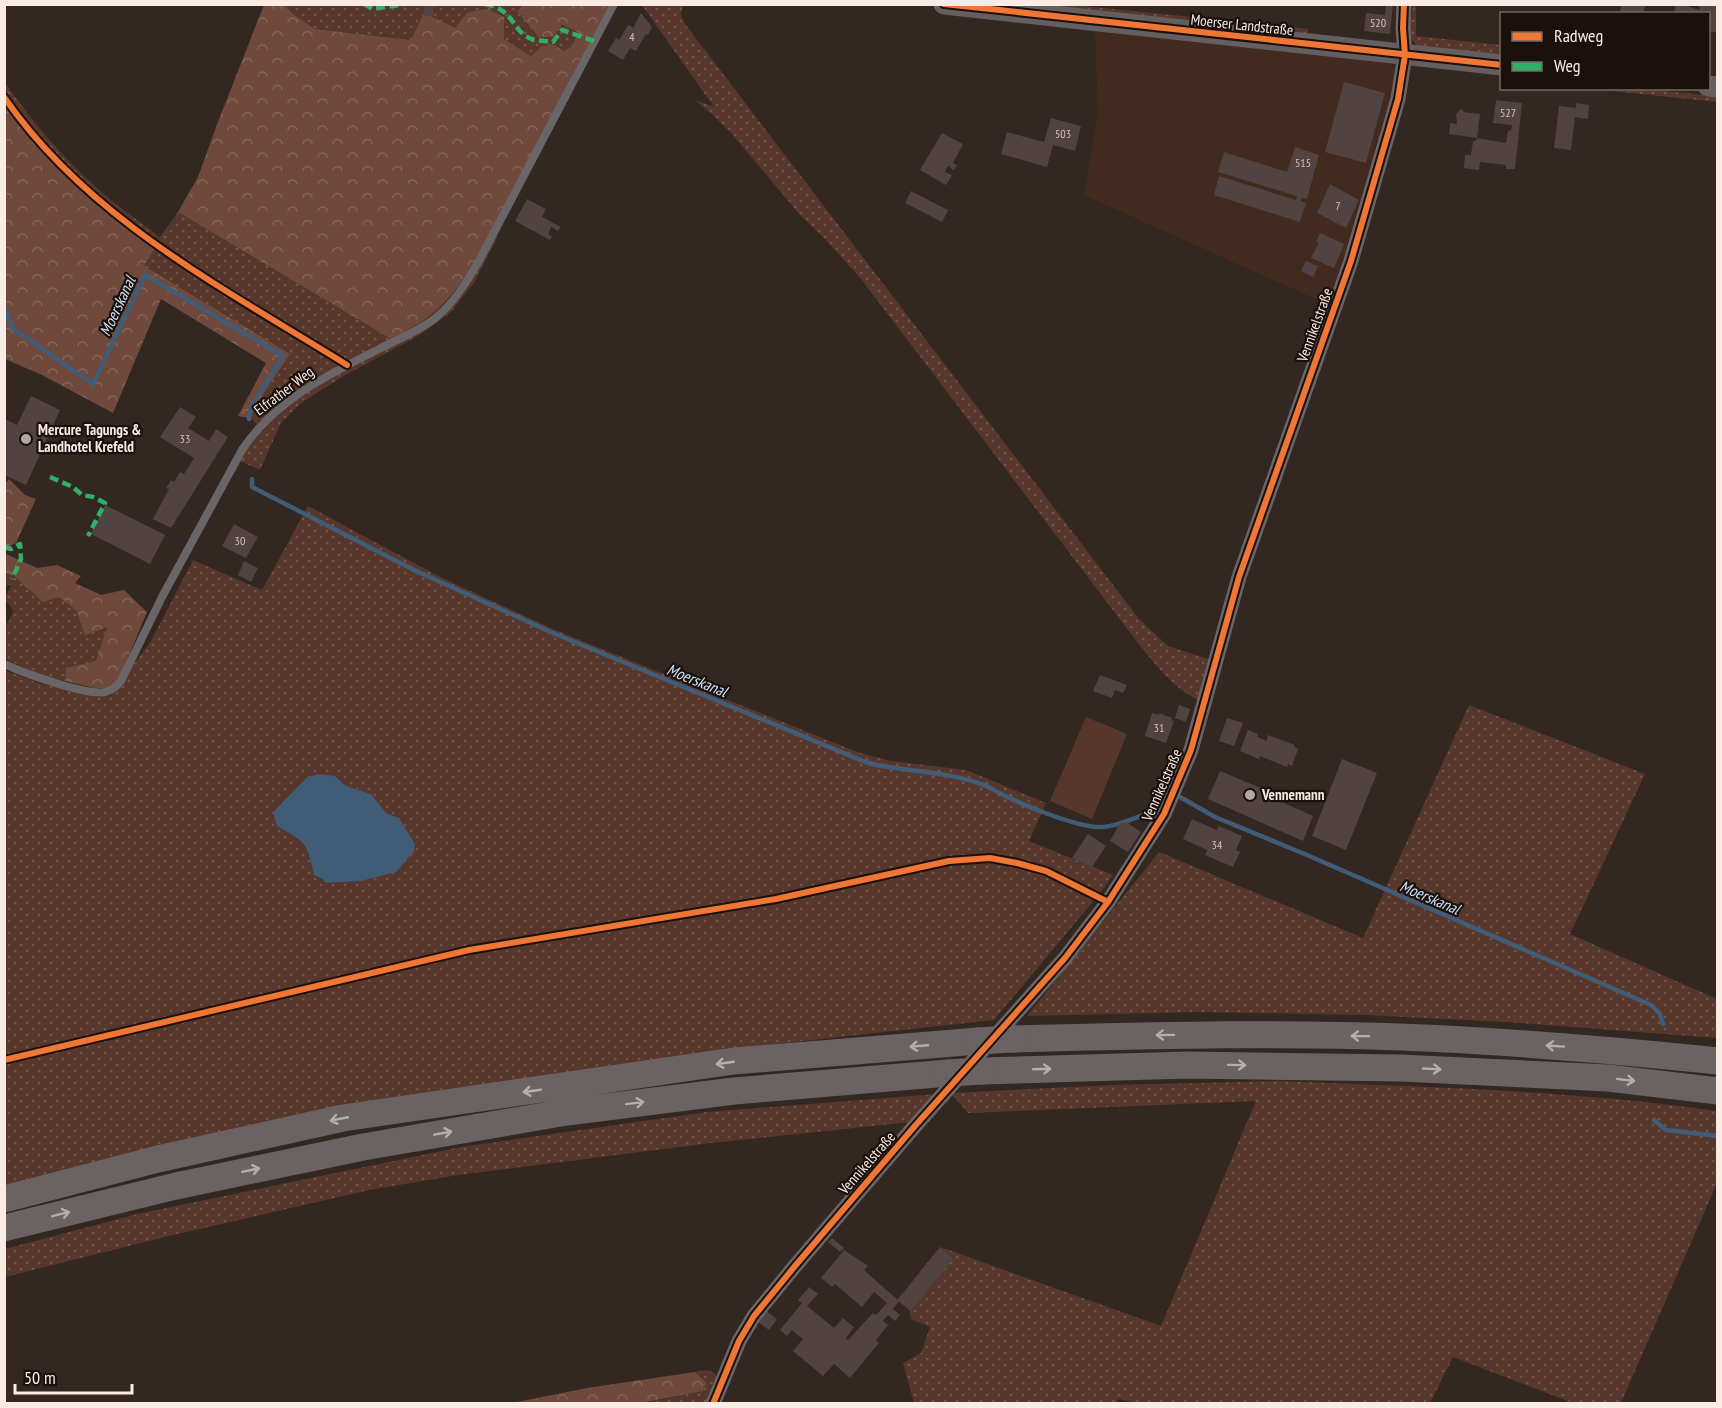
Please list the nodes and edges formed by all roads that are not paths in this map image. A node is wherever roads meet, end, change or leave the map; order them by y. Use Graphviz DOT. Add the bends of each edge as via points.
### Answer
graph roads {
  1 [pos="614,4"];
  2 [pos="944,4"];
  3 [pos="1404,4"];
  4 [pos="1405,55"];
  5 [pos="1500,65"];
  6 [pos="4,664"];
  7 [pos="1718,1061"];
  8 [pos="1718,1091"];
  9 [pos="4,1198"];
  10 [pos="4,1228"];
  11 [pos="713,1404"];
  1 -- 6 [label="lane, Elfrather Weg" via="457,296 423,326 310,387 258,428 236,461 116,687 93,691 42,679"];
  2 -- 4 [label="main road, Moerser Landstraße"];
  3 -- 4 [label="street, Vennikelstraße"];
  4 -- 5 [label="main road, Moerser Landstraße"];
  4 -- 11 [label="street, Vennikelstraße" via="1398,99 1351,261 1239,577 1191,750 1164,814 1108,902 1065,958 914,1127 754,1316"];
  7 -- 9 [label="highway, one-way, bridge" via="1612,1050 1399,1037 1191,1035 978,1041 734,1061 343,1118"];
  10 -- 8 [label="highway, one-way, bridge" via="176,1186 340,1152 567,1112 734,1091 948,1073 1189,1065 1401,1068 1608,1078"];
}
